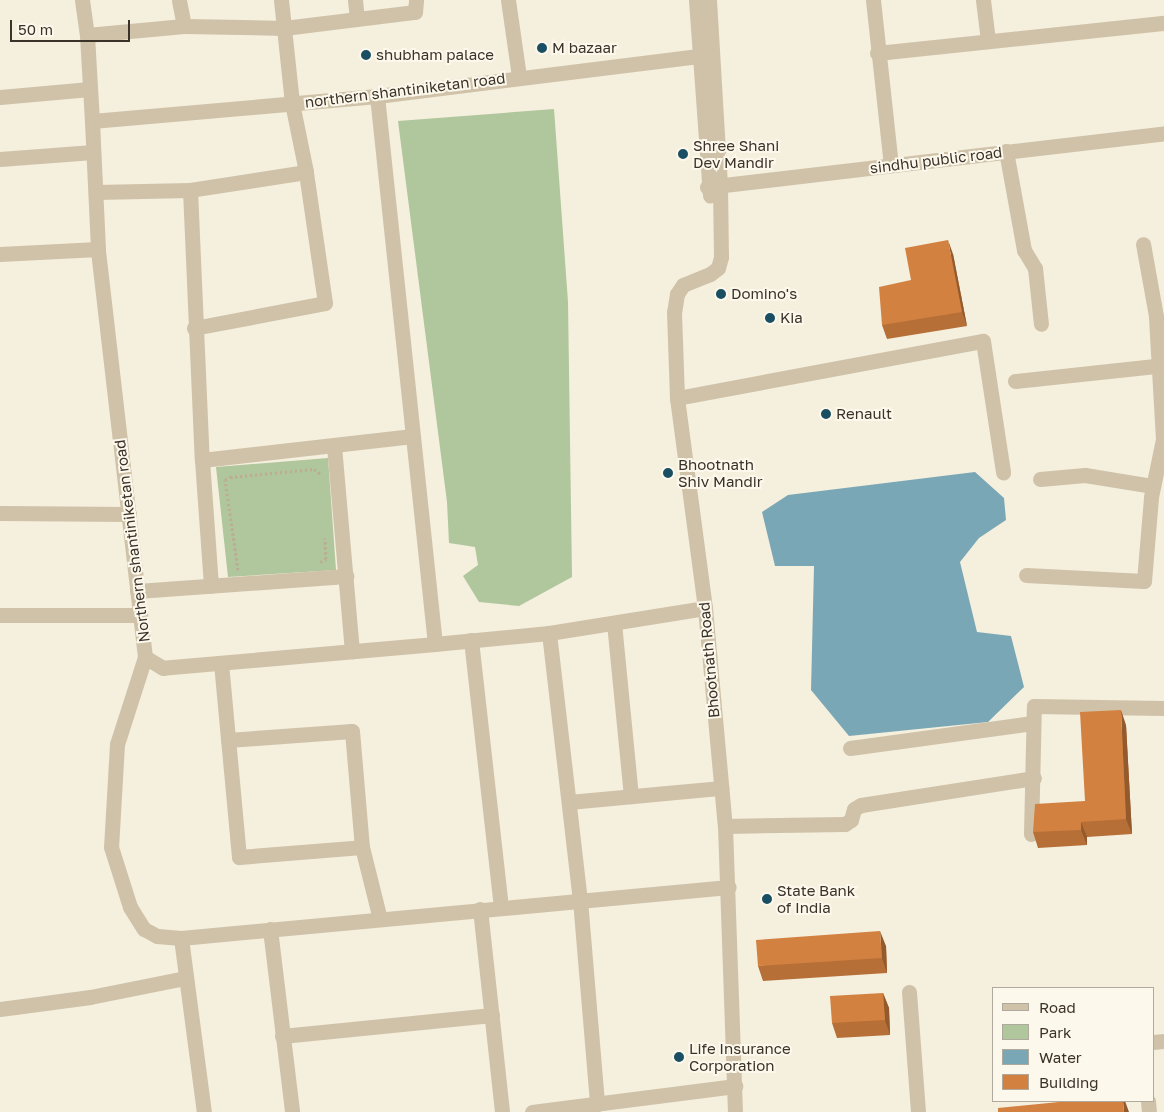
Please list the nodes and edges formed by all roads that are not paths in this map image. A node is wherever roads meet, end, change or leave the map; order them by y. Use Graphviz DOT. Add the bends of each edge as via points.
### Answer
graph roads {
  1 [pos="82,0"];
  2 [pos="179,0"];
  3 [pos="280,0"];
  4 [pos="355,0"];
  5 [pos="416,0"];
  6 [pos="508,0"];
  7 [pos="696,0"];
  8 [pos="709,0"];
  9 [pos="873,0"];
  10 [pos="983,0"];
  11 [pos="357,18"];
  12 [pos="1164,23"];
  13 [pos="184,26"];
  14 [pos="284,28"];
  15 [pos="87,35"];
  16 [pos="988,41"];
  17 [pos="877,53"];
  18 [pos="705,57"];
  19 [pos="519,76"];
  20 [pos="90,90"];
  21 [pos="377,96"];
  22 [pos="0,97"];
  23 [pos="292,103"];
  24 [pos="92,121"];
  25 [pos="1164,132"];
  26 [pos="1006,151"];
  27 [pos="93,152"];
  28 [pos="0,159"];
  29 [pos="891,165"];
  30 [pos="306,172"];
  31 [pos="714,186"];
  32 [pos="190,190"];
  33 [pos="96,192"];
  34 [pos="1143,244"];
  35 [pos="98,249"];
  36 [pos="0,254"];
  37 [pos="1160,315"];
  38 [pos="1041,324"];
  39 [pos="194,328"];
  40 [pos="1161,366"];
  41 [pos="1015,381"];
  42 [pos="677,398"];
  43 [pos="413,436"];
  44 [pos="334,446"];
  45 [pos="202,460"];
  46 [pos="1003,472"];
  47 [pos="1040,479"];
  48 [pos="1154,486"];
  49 [pos="0,513"];
  50 [pos="129,514"];
  51 [pos="1026,574"];
  52 [pos="346,576"];
  53 [pos="211,586"];
  54 [pos="137,591"];
  55 [pos="705,608"];
  56 [pos="0,615"];
  57 [pos="140,615"];
  58 [pos="614,623"];
  59 [pos="549,633"];
  60 [pos="471,640"];
  61 [pos="435,644"];
  62 [pos="352,651"];
  63 [pos="145,657"];
  64 [pos="221,663"];
  65 [pos="1164,708"];
  66 [pos="1032,724"];
  67 [pos="228,740"];
  68 [pos="850,748"];
  69 [pos="1034,778"];
  70 [pos="720,788"];
  71 [pos="631,796"];
  72 [pos="569,802"];
  73 [pos="725,826"];
  74 [pos="1031,834"];
  75 [pos="362,847"];
  76 [pos="729,887"];
  77 [pos="580,900"];
  78 [pos="501,907"];
  79 [pos="480,909"];
  80 [pos="380,919"];
  81 [pos="270,929"];
  82 [pos="180,938"];
  83 [pos="185,978"];
  84 [pos="909,992"];
  85 [pos="0,1009"];
  86 [pos="492,1015"];
  87 [pos="282,1036"];
  88 [pos="735,1086"];
  89 [pos="597,1104"];
  90 [pos="204,1112"];
  91 [pos="292,1112"];
  92 [pos="502,1112"];
  93 [pos="532,1112"];
  94 [pos="735,1112"];
  95 [pos="918,1112"];
  1 -- 15 [label="street"];
  2 -- 13 [label="street"];
  3 -- 14 [label="street"];
  4 -- 11 [label="street"];
  5 -- 11 [label="street" via="415,12"];
  6 -- 19 [label="street"];
  7 -- 18 [label="street, Bhootnath Road"];
  8 -- 18 [label="street, Bhootnath Road"];
  9 -- 17 [label="street"];
  10 -- 16 [label="street"];
  11 -- 14 [label="street"];
  12 -- 16 [label="street"];
  13 -- 14 [label="street"];
  13 -- 15 [label="street"];
  14 -- 23 [label="street"];
  15 -- 20 [label="street"];
  16 -- 17 [label="street"];
  17 -- 29 [label="street"];
  18 -- 19 [label="street, northern shantiniketan road"];
  18 -- 31 [label="street, Bhootnath Road"];
  19 -- 21 [label="street, northern shantiniketan road"];
  20 -- 22 [label="street"];
  20 -- 24 [label="street"];
  21 -- 23 [label="street, northern shantiniketan road"];
  21 -- 43 [label="street"];
  23 -- 24 [label="street, Northern shantiniketan road"];
  23 -- 30 [label="street"];
  24 -- 27 [label="street, Northern shantiniketan road"];
  25 -- 26 [label="street, sindhu public road"];
  26 -- 29 [label="street, sindhu public road"];
  26 -- 38 [label="street" via="1024,250 1035,268"];
  27 -- 28 [label="street"];
  27 -- 33 [label="street, Northern shantiniketan road"];
  29 -- 31 [label="street, sindhu public road"];
  30 -- 32 [label="street"];
  30 -- 39 [label="street" via="325,303"];
  31 -- 42 [label="street, Bhootnath Road" via="719,233 718,268 683,285 677,294 674,312"];
  32 -- 33 [label="street"];
  32 -- 39 [label="street"];
  33 -- 35 [label="street, Northern shantiniketan road"];
  34 -- 37 [label="street"];
  35 -- 36 [label="street"];
  35 -- 50 [label="street, Northern shantiniketan road"];
  37 -- 40 [label="street"];
  39 -- 45 [label="street"];
  40 -- 41 [label="street"];
  40 -- 48 [label="street" via="1163,439"];
  42 -- 46 [label="street" via="984,341"];
  42 -- 55 [label="street, Bhootnath Road"];
  43 -- 44 [label="street"];
  43 -- 61 [label="street"];
  44 -- 45 [label="street"];
  44 -- 52 [label="street"];
  45 -- 53 [label="street"];
  47 -- 48 [label="street" via="1085,475"];
  48 -- 51 [label="street" via="1144,581"];
  49 -- 50 [label="street"];
  50 -- 54 [label="street, Northern shantiniketan road"];
  52 -- 53 [label="street"];
  52 -- 62 [label="street"];
  53 -- 54 [label="street"];
  54 -- 57 [label="street, Northern shantiniketan road"];
  55 -- 58 [label="street, Northern shantiniketan road"];
  55 -- 70 [label="street, Bhootnath Road"];
  56 -- 57 [label="street"];
  57 -- 63 [label="street, Northern shantiniketan road"];
  58 -- 59 [label="street, Northern shantiniketan road"];
  58 -- 71 [label="street"];
  59 -- 60 [label="street, Northern shantiniketan road"];
  59 -- 72 [label="street"];
  60 -- 61 [label="street, Northern shantiniketan road"];
  60 -- 78 [label="street"];
  61 -- 62 [label="street, Northern shantiniketan road"];
  62 -- 64 [label="street, Northern shantiniketan road"];
  63 -- 64 [label="street, Northern shantiniketan road" via="163,668"];
  63 -- 82 [label="street" via="117,744 111,848 130,907 144,929 157,936"];
  64 -- 67 [label="street"];
  65 -- 66 [label="street" via="1034,706"];
  66 -- 68 [label="street"];
  66 -- 69 [label="street"];
  67 -- 75 [label="street" via="352,731"];
  67 -- 75 [label="street" via="239,857"];
  69 -- 73 [label="street" via="861,805 854,809 851,820 845,824"];
  69 -- 74 [label="street"];
  70 -- 71 [label="street"];
  70 -- 73 [label="street, Bhootnath Road"];
  71 -- 72 [label="street"];
  72 -- 77 [label="street"];
  73 -- 76 [label="street, Bhootnath Road"];
  75 -- 80 [label="street"];
  76 -- 77 [label="street"];
  76 -- 88 [label="street, Bhootnath Road"];
  77 -- 78 [label="street"];
  77 -- 89 [label="street"];
  78 -- 79 [label="street"];
  79 -- 80 [label="street"];
  79 -- 86 [label="street"];
  80 -- 81 [label="street"];
  81 -- 82 [label="street"];
  81 -- 87 [label="street"];
  82 -- 83 [label="street"];
  83 -- 85 [label="street"];
  83 -- 90 [label="street"];
  84 -- 95 [label="street"];
  86 -- 87 [label="street"];
  86 -- 92 [label="street"];
  87 -- 91 [label="street"];
  88 -- 89 [label="street"];
  88 -- 94 [label="street, Bhootnath Road"];
  89 -- 93 [label="street"];
}
